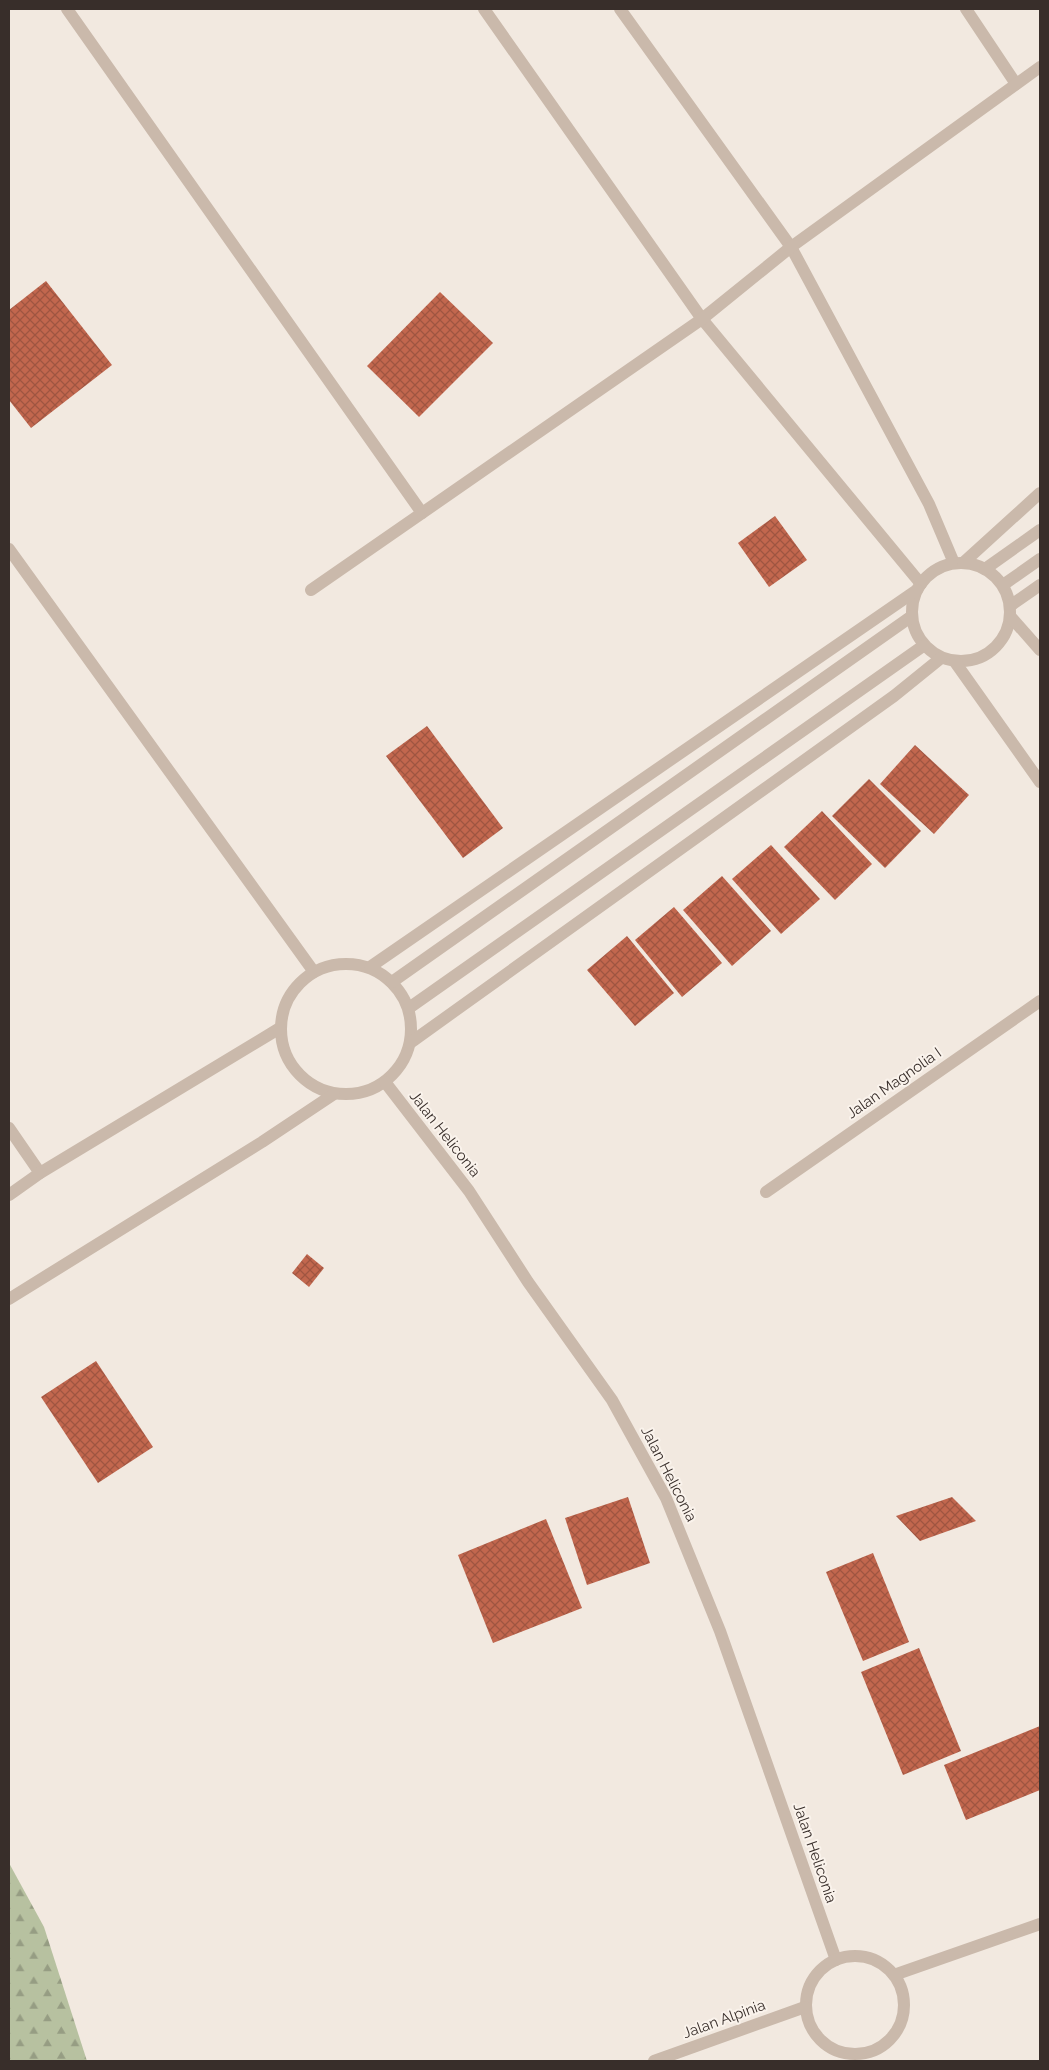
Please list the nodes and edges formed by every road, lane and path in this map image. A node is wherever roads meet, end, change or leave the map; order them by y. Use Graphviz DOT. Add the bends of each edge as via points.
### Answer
graph roads {
  1 [pos="67,9"];
  2 [pos="484,9"];
  3 [pos="620,9"];
  4 [pos="966,9"];
  5 [pos="1040,67"];
  6 [pos="1016,84"];
  7 [pos="791,248"];
  8 [pos="702,319"];
  9 [pos="1040,493"];
  10 [pos="422,514"];
  11 [pos="1040,530"];
  12 [pos="9,549"];
  13 [pos="1040,559"];
  14 [pos="958,563"];
  15 [pos="985,569"];
  16 [pos="1040,585"];
  17 [pos="1002,586"];
  18 [pos="919,587"];
  19 [pos="311,590"];
  20 [pos="1010,611"];
  21 [pos="912,616"];
  22 [pos="924,646"];
  23 [pos="1040,650"];
  24 [pos="941,658"];
  25 [pos="955,662"];
  26 [pos="1040,782"];
  27 [pos="370,967"];
  28 [pos="314,972"];
  29 [pos="392,982"];
  30 [pos="1040,1001"];
  31 [pos="409,1008"];
  32 [pos="280,1028"];
  33 [pos="410,1043"];
  34 [pos="385,1082"];
  35 [pos="334,1094"];
  36 [pos="9,1128"];
  37 [pos="40,1173"];
  38 [pos="766,1192"];
  39 [pos="9,1195"];
  40 [pos="9,1299"];
  41 [pos="1040,1924"];
  42 [pos="836,1960"];
  43 [pos="894,1974"];
  44 [pos="805,2007"];
  45 [pos="871,2057"];
  46 [pos="654,2061"];
  1 -- 10 [label="street"];
  2 -- 8 [label="street"];
  3 -- 7 [label="street"];
  4 -- 6 [label="street"];
  5 -- 6 [label="street"];
  6 -- 7 [label="street"];
  7 -- 8 [label="street"];
  7 -- 14 [label="street"];
  8 -- 10 [label="street"];
  8 -- 18 [label="street"];
  9 -- 14 [label="street"];
  10 -- 19 [label="street"];
  11 -- 15 [label="street"];
  12 -- 28 [label="street"];
  13 -- 17 [label="street"];
  14 -- 15 [label="street"];
  14 -- 18 [label="street" via="935,570"];
  15 -- 17 [label="street"];
  16 -- 20 [label="street"];
  17 -- 20 [label="street"];
  18 -- 21 [label="street" via="912,603"];
  18 -- 27 [label="street"];
  20 -- 23 [label="street"];
  20 -- 25 [label="street" via="1005,635 992,651 974,660"];
  21 -- 22 [label="street" via="913,627"];
  21 -- 29 [label="street"];
  22 -- 24 [label="street"];
  22 -- 31 [label="street"];
  24 -- 25 [label="street"];
  24 -- 33 [label="street" via="894,696"];
  25 -- 26 [label="street"];
  27 -- 28 [label="street" via="342,964"];
  27 -- 29 [label="street"];
  28 -- 32 [label="street" via="297,986 285,1006"];
  29 -- 31 [label="street"];
  30 -- 38 [label="street, Jalan Magnolia I"];
  31 -- 33 [label="street" via="412,1025"];
  32 -- 35 [label="street" via="287,1058 295,1071 312,1086"];
  32 -- 37 [label="street"];
  33 -- 34 [label="street" via="401,1065"];
  34 -- 35 [label="street" via="369,1091 352,1095"];
  34 -- 42 [label="street, Jalan Heliconia" via="469,1191 528,1282 612,1400 666,1498 720,1631"];
  35 -- 40 [label="street"];
  36 -- 37 [label="street"];
  37 -- 39 [label="street"];
  41 -- 43 [label="street"];
  42 -- 43 [label="street" via="867,1958"];
  42 -- 44 [label="street" via="819,1971 809,1988"];
  43 -- 45 [label="street" via="902,1988 902,2020 895,2034"];
  44 -- 45 [label="street" via="810,2025 819,2039 834,2050"];
  44 -- 46 [label="street, Jalan Alpinia"];
}
